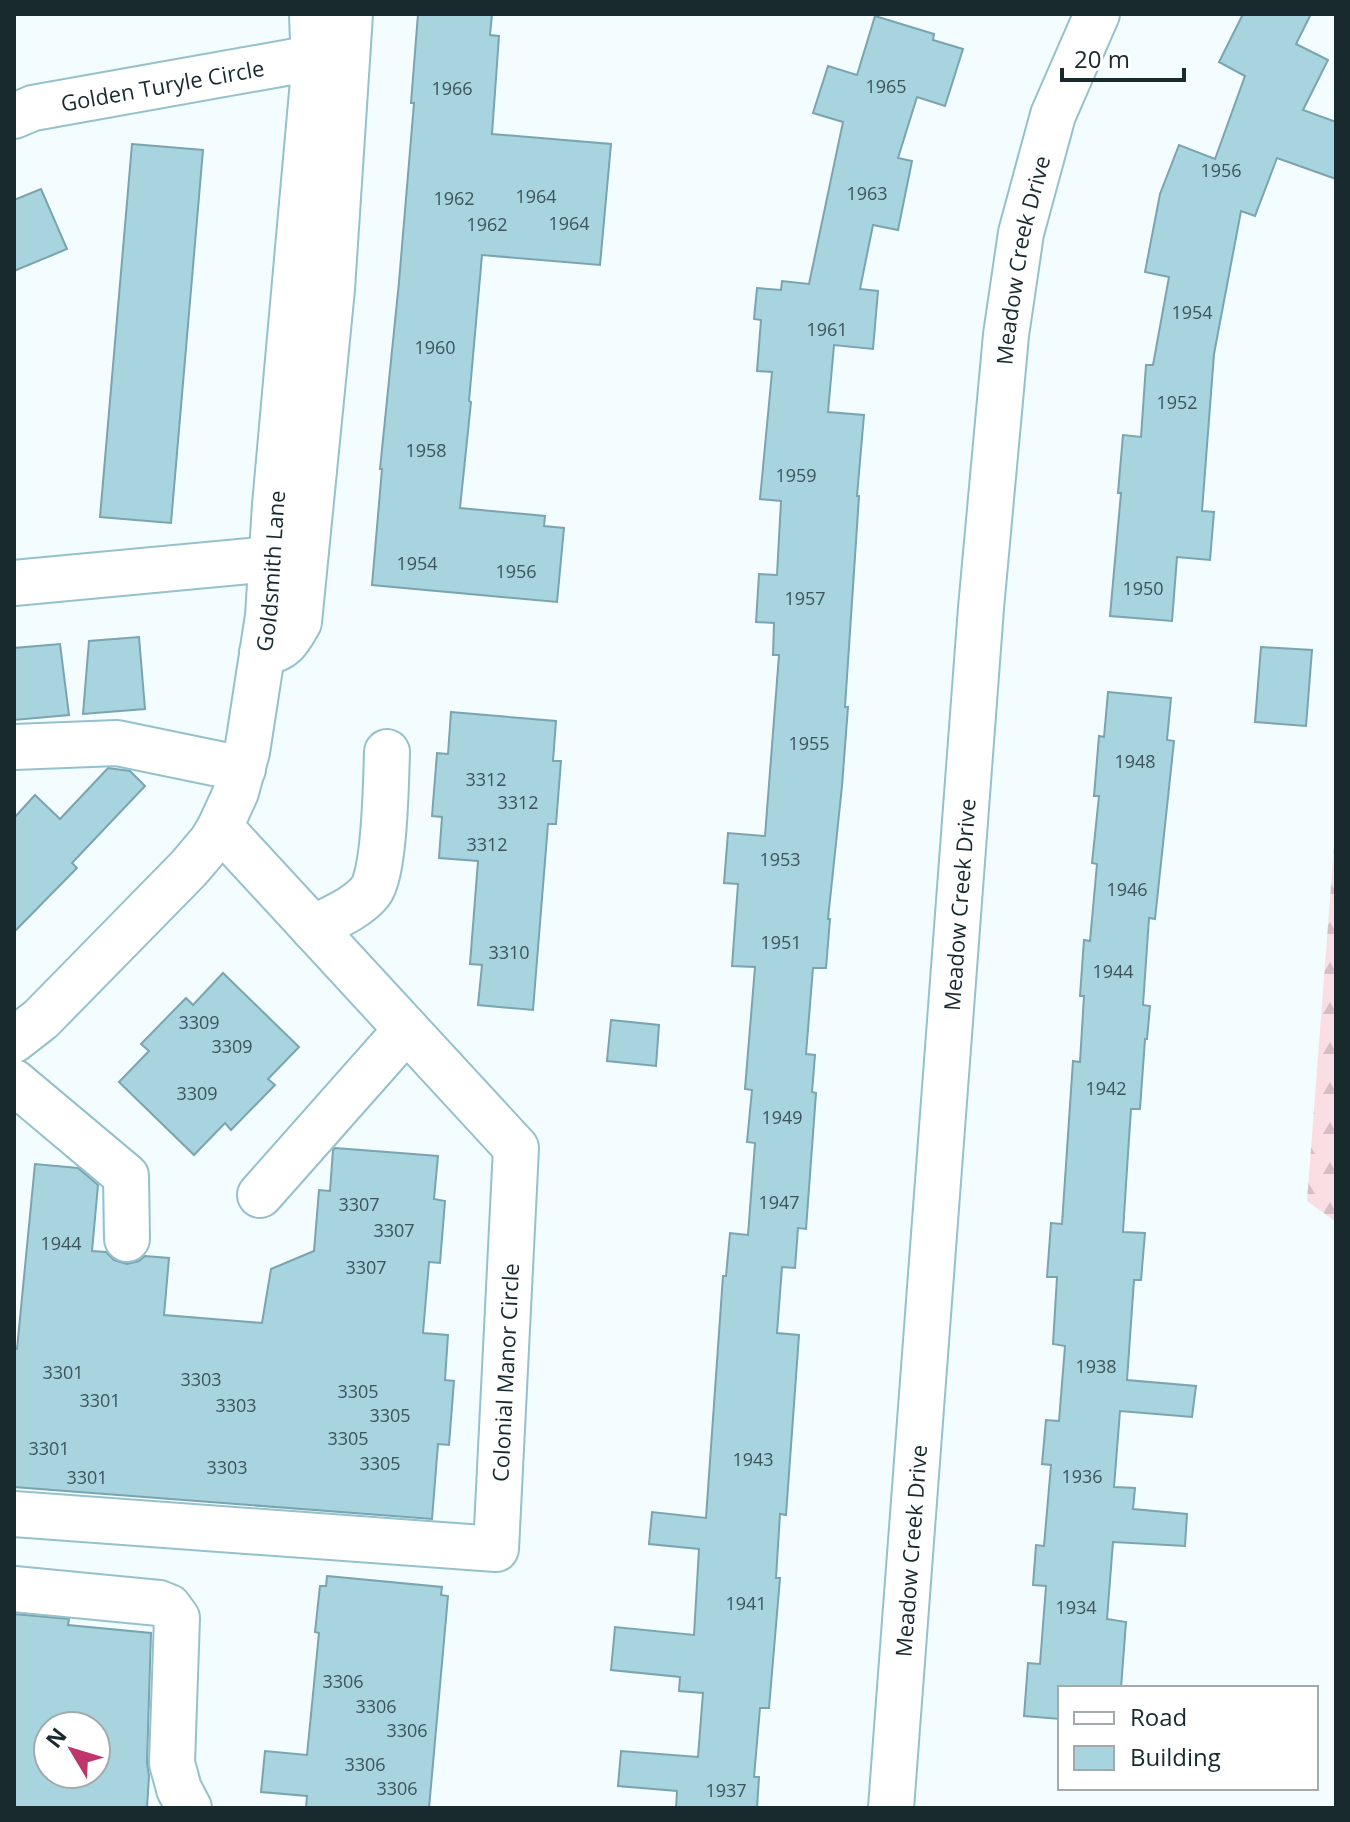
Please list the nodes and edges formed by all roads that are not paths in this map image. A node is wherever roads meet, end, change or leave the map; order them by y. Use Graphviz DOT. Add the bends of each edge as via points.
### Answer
graph roads {
  1 [pos="312,14"];
  2 [pos="350,14"];
  3 [pos="1097,14"];
  4 [pos="313,58"];
  5 [pos="14,116"];
  6 [pos="271,559"];
  7 [pos="14,583"];
  8 [pos="262,653"];
  9 [pos="14,747"];
  10 [pos="387,752"];
  11 [pos="243,769"];
  12 [pos="220,827"];
  13 [pos="313,928"];
  14 [pos="406,1030"];
  15 [pos="14,1040"];
  16 [pos="14,1082"];
  17 [pos="260,1195"];
  18 [pos="127,1239"];
  19 [pos="14,1514"];
  20 [pos="14,1589"];
  21 [pos="189,1808"];
  22 [pos="891,1808"];
  1 -- 4 [label="street, Goldsmith Lane"];
  2 -- 8 [label="street" via="332,289 299,622 288,641 274,652"];
  3 -- 22 [label="street, Meadow Creek Drive" via="1053,115 1021,233 1006,335"];
  4 -- 5 [label="street, Golden Turyle Circle" via="33,108"];
  4 -- 6 [label="street, Goldsmith Lane"];
  6 -- 7 [label="street"];
  6 -- 8 [label="street, Goldsmith Lane"];
  8 -- 11 [label="street, Goldsmith Lane"];
  9 -- 11 [label="street" via="117,743"];
  10 -- 13 [label="street" via="374,889 360,903"];
  11 -- 12 [label="street, Goldsmith Lane"];
  12 -- 13 [label="street, Colonial Manor Circle"];
  12 -- 15 [label="street, Goldsmith Lane" via="189,868"];
  13 -- 14 [label="street, Colonial Manor Circle"];
  14 -- 17 [label="street"];
  14 -- 19 [label="street, Colonial Manor Circle" via="516,1148 496,1549"];
  16 -- 18 [label="street" via="126,1176"];
  20 -- 21 [label="street" via="169,1607 177,1618 172,1763"];
}
